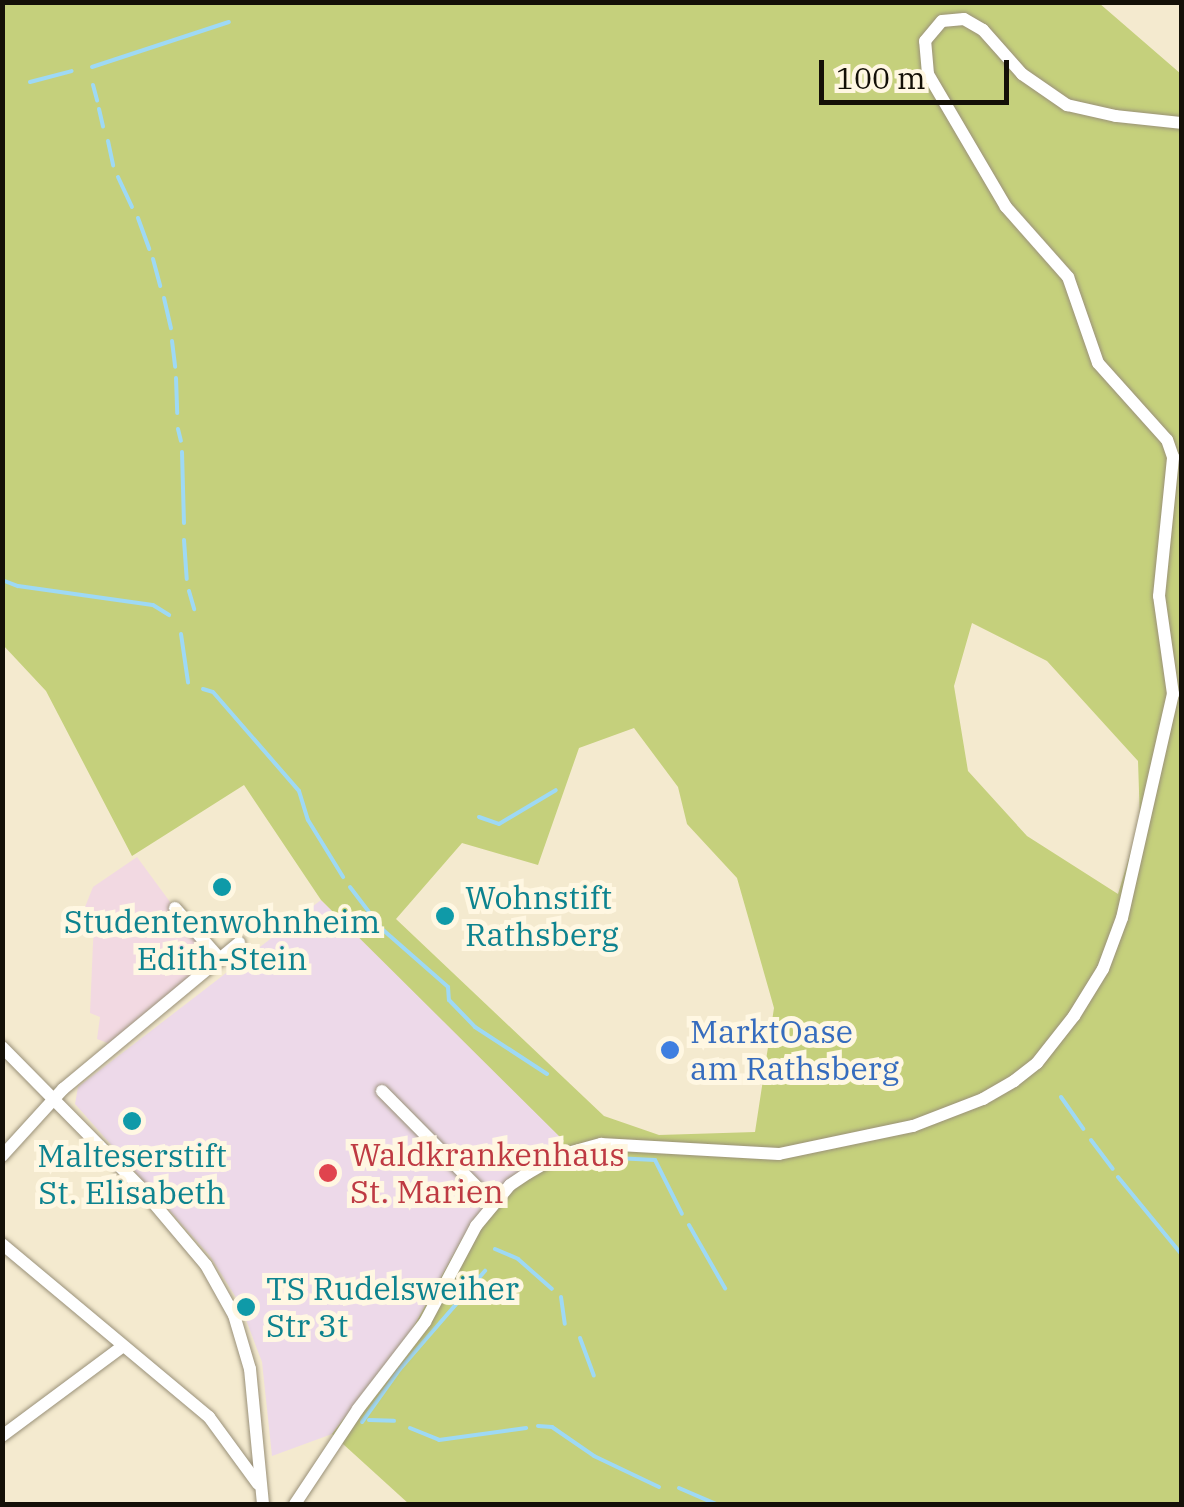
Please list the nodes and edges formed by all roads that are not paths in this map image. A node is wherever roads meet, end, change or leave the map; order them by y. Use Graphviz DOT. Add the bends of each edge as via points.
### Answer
graph roads {
  1 [pos="1182,123"];
  2 [pos="176,908"];
  3 [pos="240,943"];
  4 [pos="221,960"];
  5 [pos="2,1047"];
  6 [pos="382,1091"];
  7 [pos="54,1099"];
  8 [pos="2,1156"];
  9 [pos="493,1203"];
  10 [pos="2,1244"];
  11 [pos="122,1347"];
  12 [pos="2,1436"];
  13 [pos="259,1486"];
  14 [pos="264,1504"];
  15 [pos="296,1504"];
  1 -- 9 [label="street" via="1066,104 1022,74 964,19 936,25 925,41 925,66 986,174 1015,219 1068,277 1098,363 1167,440 1174,480 1159,596 1173,694 1122,918 1103,969 1037,1063 984,1099 913,1126 778,1154 601,1144 540,1165"];
  2 -- 4 [label="street"];
  3 -- 4 [label="street"];
  4 -- 7 [label="street"];
  5 -- 7 [label="street"];
  6 -- 9 [label="street"];
  7 -- 8 [label="street"];
  7 -- 13 [label="street" via="174,1226 234,1315 250,1370"];
  9 -- 15 [label="street" via="425,1322"];
  10 -- 11 [label="street"];
  11 -- 12 [label="street"];
  11 -- 13 [label="street" via="209,1417"];
  13 -- 14 [label="street"];
}
